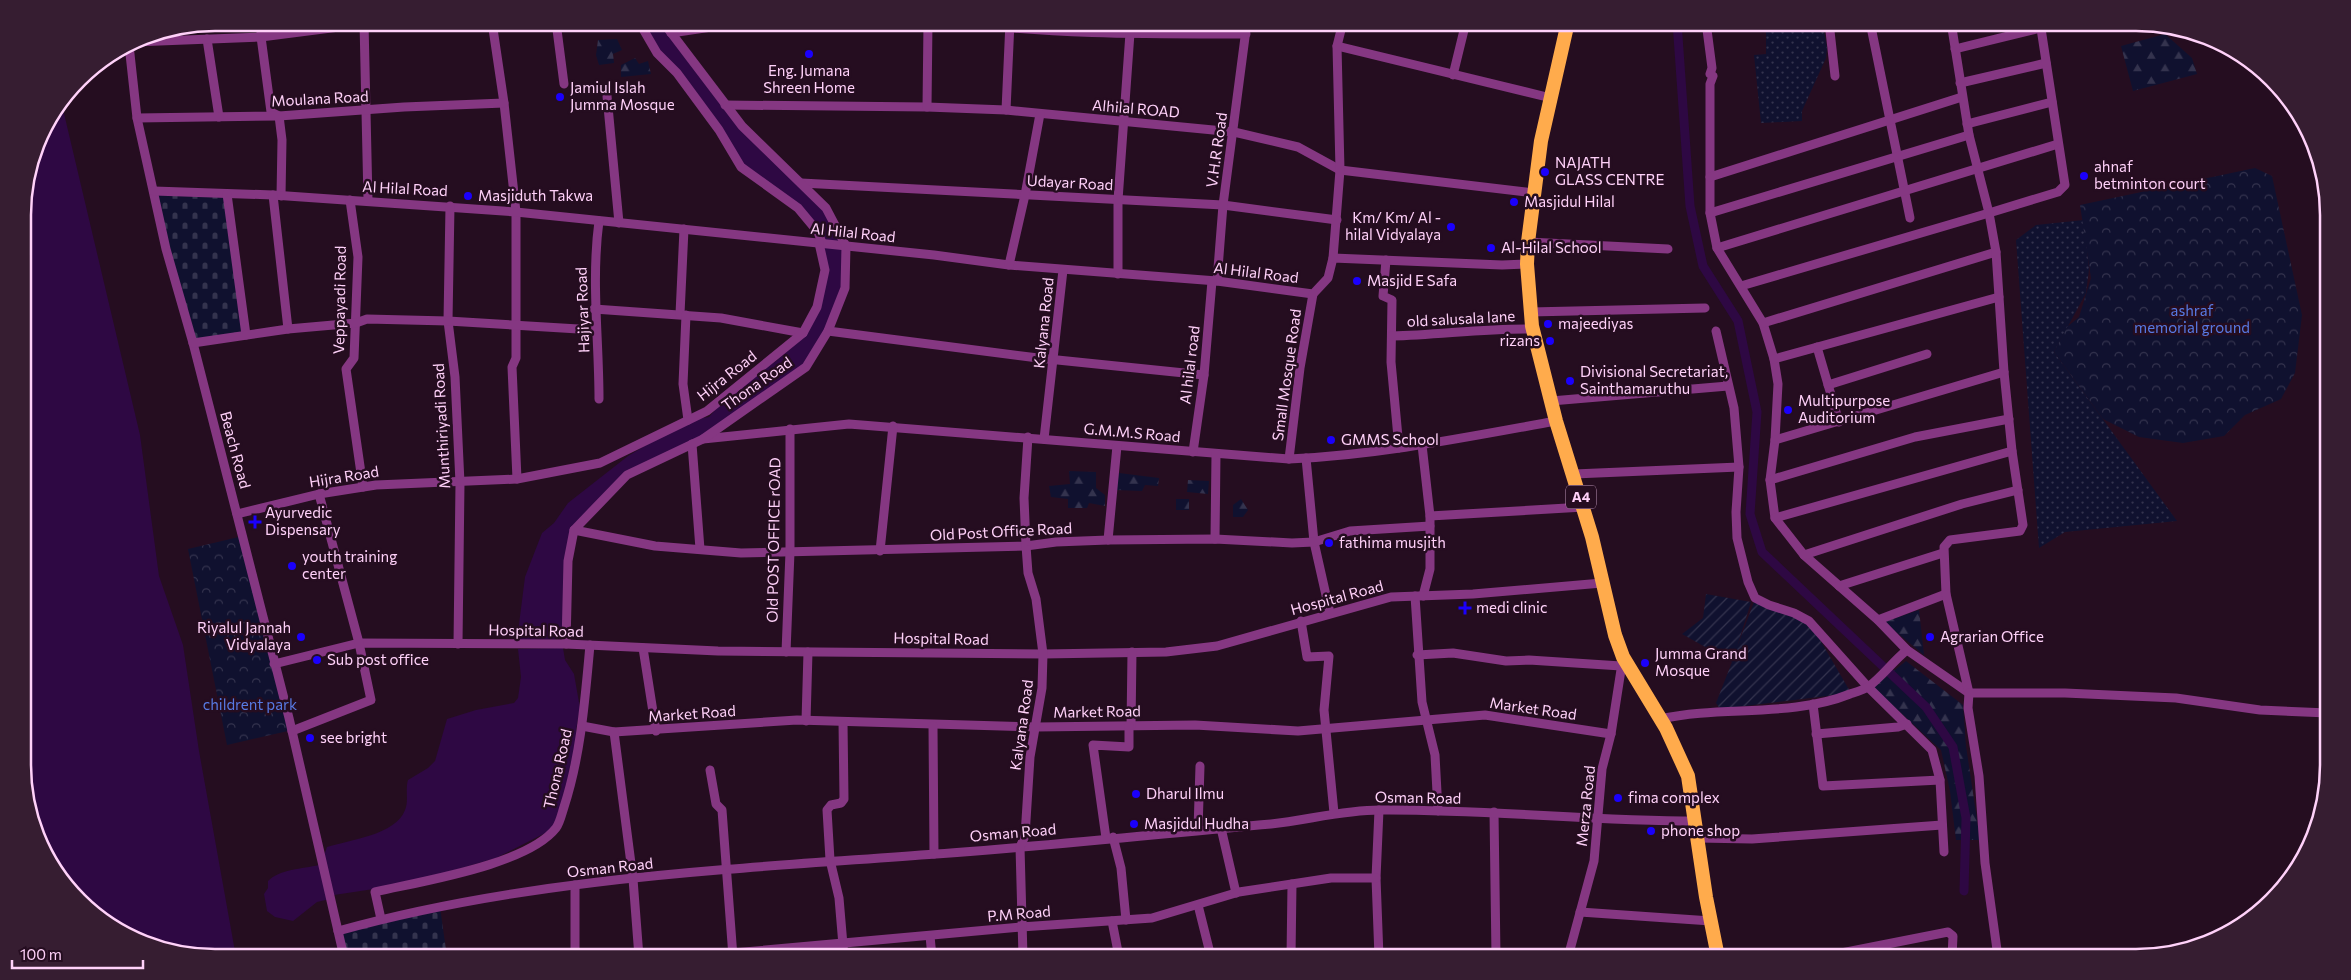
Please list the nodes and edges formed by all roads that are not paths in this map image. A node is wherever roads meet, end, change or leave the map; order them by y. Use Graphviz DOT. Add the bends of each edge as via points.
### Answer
graph roads {
  1 [pos="261,31"];
  2 [pos="308,31"];
  3 [pos="364,31"];
  4 [pos="493,31"];
  5 [pos="557,31"];
  6 [pos="644,31"];
  7 [pos="684,31"];
  8 [pos="928,31"];
  9 [pos="1010,31"];
  10 [pos="1085,31"];
  11 [pos="1246,31"];
  12 [pos="1340,31"];
  13 [pos="1464,31"];
  14 [pos="1566,31"];
  15 [pos="1707,31"];
  16 [pos="1830,31"];
  17 [pos="1872,31"];
  18 [pos="1952,31"];
  19 [pos="2018,31"];
  20 [pos="2041,31"];
  21 [pos="670,33"];
  22 [pos="1130,34"];
  23 [pos="1246,34"];
  24 [pos="261,37"];
  25 [pos="207,39"];
  26 [pos="156,41"];
  27 [pos="1337,46"];
  28 [pos="1955,48"];
  29 [pos="130,52"];
  30 [pos="2046,63"];
  31 [pos="1453,75"];
  32 [pos="1835,76"];
  33 [pos="564,84"];
  34 [pos="1960,84"];
  35 [pos="607,96"];
  36 [pos="1962,97"];
  37 [pos="1551,98"];
  38 [pos="2052,102"];
  39 [pos="504,103"];
  40 [pos="725,105"];
  41 [pos="926,107"];
  42 [pos="1006,110"];
  43 [pos="367,111"];
  44 [pos="1040,114"];
  45 [pos="280,116"];
  46 [pos="219,117"];
  47 [pos="136,118"];
  48 [pos="1890,120"];
  49 [pos="1123,122"];
  50 [pos="1967,124"];
  51 [pos="1234,132"];
  52 [pos="1969,134"];
  53 [pos="2058,144"];
  54 [pos="1897,157"];
  55 [pos="1977,169"];
  56 [pos="1340,170"];
  57 [pos="1710,177"];
  58 [pos="801,183"];
  59 [pos="154,191"];
  60 [pos="1903,192"];
  61 [pos="1534,193"];
  62 [pos="227,194"];
  63 [pos="277,195"];
  64 [pos="1026,195"];
  65 [pos="350,200"];
  66 [pos="1118,200"];
  67 [pos="368,201"];
  68 [pos="1224,205"];
  69 [pos="450,206"];
  70 [pos="516,212"];
  71 [pos="1710,213"];
  72 [pos="1989,213"];
  73 [pos="1910,218"];
  74 [pos="1337,220"];
  75 [pos="599,222"];
  76 [pos="619,223"];
  77 [pos="684,230"];
  78 [pos="1528,242"];
  79 [pos="820,243"];
  80 [pos="846,246"];
  81 [pos="1717,248"];
  82 [pos="1668,249"];
  83 [pos="1996,252"];
  84 [pos="1333,258"];
  85 [pos="1386,260"];
  86 [pos="1527,264"];
  87 [pos="1009,265"];
  88 [pos="1063,270"];
  89 [pos="1118,274"];
  90 [pos="1215,281"];
  91 [pos="1741,286"];
  92 [pos="1313,294"];
  93 [pos="1999,297"];
  94 [pos="1705,308"];
  95 [pos="594,309"];
  96 [pos="1530,312"];
  97 [pos="683,314"];
  98 [pos="448,321"];
  99 [pos="356,322"];
  100 [pos="1763,322"];
  101 [pos="516,325"];
  102 [pos="288,329"];
  103 [pos="1532,329"];
  104 [pos="595,330"];
  105 [pos="828,331"];
  106 [pos="1716,331"];
  107 [pos="802,333"];
  108 [pos="246,335"];
  109 [pos="1392,336"];
  110 [pos="193,343"];
  111 [pos="1817,347"];
  112 [pos="1927,354"];
  113 [pos="1774,359"];
  114 [pos="1054,360"];
  115 [pos="2004,372"];
  116 [pos="1204,375"];
  117 [pos="1828,384"];
  118 [pos="1728,386"];
  119 [pos="599,399"];
  120 [pos="1550,401"];
  121 [pos="2009,418"];
  122 [pos="688,420"];
  123 [pos="1556,421"];
  124 [pos="1840,422"];
  125 [pos="893,426"];
  126 [pos="790,429"];
  127 [pos="1028,437"];
  128 [pos="703,439"];
  129 [pos="1044,439"];
  130 [pos="1775,440"];
  131 [pos="692,444"];
  132 [pos="1422,445"];
  133 [pos="1117,446"];
  134 [pos="1399,448"];
  135 [pos="2012,451"];
  136 [pos="1193,452"];
  137 [pos="1216,454"];
  138 [pos="1306,458"];
  139 [pos="1289,459"];
  140 [pos="1739,467"];
  141 [pos="1574,474"];
  142 [pos="517,479"];
  143 [pos="1770,480"];
  144 [pos="460,483"];
  145 [pos="363,487"];
  146 [pos="2018,490"];
  147 [pos="319,494"];
  148 [pos="1584,507"];
  149 [pos="237,514"];
  150 [pos="1430,516"];
  151 [pos="1775,518"];
  152 [pos="1430,526"];
  153 [pos="574,530"];
  154 [pos="1215,539"];
  155 [pos="1108,540"];
  156 [pos="1314,542"];
  157 [pos="1026,546"];
  158 [pos="700,550"];
  159 [pos="880,551"];
  160 [pos="790,552"];
  161 [pos="1943,553"];
  162 [pos="1804,555"];
  163 [pos="1602,583"];
  164 [pos="1839,586"];
  165 [pos="1946,594"];
  166 [pos="1419,596"];
  167 [pos="1330,613"];
  168 [pos="1878,620"];
  169 [pos="1301,621"];
  170 [pos="359,644"];
  171 [pos="458,644"];
  172 [pos="566,644"];
  173 [pos="590,645"];
  174 [pos="643,648"];
  175 [pos="786,652"];
  176 [pos="808,652"];
  177 [pos="1132,652"];
  178 [pos="1904,653"];
  179 [pos="1043,654"];
  180 [pos="1417,655"];
  181 [pos="1622,661"];
  182 [pos="274,664"];
  183 [pos="1870,685"];
  184 [pos="1969,693"];
  185 [pos="1813,704"];
  186 [pos="2320,713"];
  187 [pos="1660,719"];
  188 [pos="806,721"];
  189 [pos="1426,721"];
  190 [pos="843,722"];
  191 [pos="1907,724"];
  192 [pos="582,726"];
  193 [pos="933,726"];
  194 [pos="1130,726"];
  195 [pos="1037,727"];
  196 [pos="1327,729"];
  197 [pos="656,730"];
  198 [pos="292,731"];
  199 [pos="614,732"];
  200 [pos="1611,734"];
  201 [pos="1816,734"];
  202 [pos="1200,766"];
  203 [pos="710,770"];
  204 [pos="1940,780"];
  205 [pos="1379,810"];
  206 [pos="1438,811"];
  207 [pos="1494,812"];
  208 [pos="1334,813"];
  209 [pos="1599,818"];
  210 [pos="1696,821"];
  211 [pos="1942,825"];
  212 [pos="1221,828"];
  213 [pos="1198,830"];
  214 [pos="1110,837"];
  215 [pos="1698,838"];
  216 [pos="1020,847"];
  217 [pos="1944,852"];
  218 [pos="934,854"];
  219 [pos="830,860"];
  220 [pos="728,870"];
  221 [pos="1376,878"];
  222 [pos="633,879"];
  223 [pos="1292,884"];
  224 [pos="575,885"];
  225 [pos="1236,893"];
  226 [pos="1198,905"];
  227 [pos="1580,912"];
  228 [pos="380,919"];
  229 [pos="1126,920"];
  230 [pos="1112,921"];
  231 [pos="1711,921"];
  232 [pos="1021,927"];
  233 [pos="338,931"];
  234 [pos="930,936"];
  235 [pos="843,942"];
  236 [pos="342,949"];
  237 [pos="575,949"];
  238 [pos="638,949"];
  239 [pos="733,949"];
  240 [pos="784,949"];
  241 [pos="843,949"];
  242 [pos="931,949"];
  243 [pos="1022,949"];
  244 [pos="1117,949"];
  245 [pos="1209,949"];
  246 [pos="1291,949"];
  247 [pos="1379,949"];
  248 [pos="1496,949"];
  249 [pos="1570,949"];
  250 [pos="1716,949"];
  251 [pos="1870,949"];
  252 [pos="1952,949"];
  253 [pos="1997,949"];
  1 -- 24 [label="street"];
  2 -- 24 [label="street"];
  3 -- 43 [label="street"];
  4 -- 39 [label="street"];
  5 -- 33 [label="street"];
  6 -- 79 [label="street, Hijra Road" via="655,50 677,73 719,130 741,167 798,208 818,232"];
  7 -- 21 [label="street"];
  8 -- 41 [label="street"];
  9 -- 42 [label="street"];
  10 -- 22 [label="street"];
  11 -- 23 [label="street, V.H.R Road"];
  12 -- 27 [label="street, Al Hilal Road"];
  13 -- 31 [label="street"];
  14 -- 37 [label="highway, A4"];
  15 -- 57 [label="street" via="1710,74 1713,76 1710,84"];
  16 -- 32 [label="street"];
  17 -- 48 [label="street"];
  18 -- 28 [label="street"];
  19 -- 28 [label="street"];
  20 -- 30 [label="street"];
  21 -- 40 [label="street, Thona Road"];
  22 -- 23 [label="street"];
  22 -- 49 [label="street"];
  23 -- 51 [label="street, V.H.R Road"];
  24 -- 25 [label="street"];
  24 -- 45 [label="street" via="270,112"];
  25 -- 26 [label="street"];
  25 -- 46 [label="street"];
  27 -- 31 [label="street"];
  27 -- 56 [label="street, Al Hilal Road"];
  28 -- 34 [label="street"];
  29 -- 47 [label="street, Beach Road"];
  30 -- 34 [label="street"];
  30 -- 38 [label="street"];
  31 -- 37 [label="street"];
  34 -- 36 [label="street"];
  35 -- 76 [label="street"];
  36 -- 48 [label="street"];
  36 -- 50 [label="street"];
  37 -- 61 [label="highway, A4"];
  38 -- 50 [label="street"];
  38 -- 53 [label="street"];
  39 -- 43 [label="street, Moulana Road"];
  39 -- 70 [label="street"];
  40 -- 41 [label="street, Alhilal ROAD"];
  40 -- 58 [label="street, Thona Road"];
  41 -- 42 [label="street, Alhilal ROAD"];
  42 -- 44 [label="street, Alhilal ROAD"];
  43 -- 45 [label="street, Moulana Road"];
  43 -- 67 [label="street"];
  44 -- 49 [label="street, Alhilal ROAD"];
  44 -- 64 [label="street"];
  45 -- 46 [label="street, Moulana Road"];
  45 -- 63 [label="street" via="282,140"];
  46 -- 47 [label="street, Moulana Road"];
  47 -- 59 [label="street, Beach Road"];
  48 -- 54 [label="street"];
  48 -- 57 [label="street"];
  49 -- 51 [label="street, Alhilal ROAD"];
  49 -- 66 [label="street"];
  50 -- 52 [label="street"];
  51 -- 56 [label="street, Alhilal ROAD" via="1298,147"];
  51 -- 68 [label="street, V.H.R Road"];
  52 -- 54 [label="street"];
  52 -- 55 [label="street"];
  53 -- 55 [label="street"];
  53 -- 72 [label="street" via="2065,185 2058,192"];
  54 -- 60 [label="street"];
  54 -- 71 [label="street"];
  55 -- 60 [label="street"];
  55 -- 72 [label="street"];
  56 -- 61 [label="street, Alhilal ROAD"];
  56 -- 74 [label="street, Al Hilal Road"];
  57 -- 71 [label="street"];
  58 -- 64 [label="street, Udayar Road"];
  58 -- 80 [label="street, Thona Road" via="826,208"];
  59 -- 62 [label="street, Al Hilal Road"];
  59 -- 110 [label="street, Beach Road" via="166,249"];
  60 -- 73 [label="street"];
  60 -- 81 [label="street"];
  61 -- 78 [label="highway, A4"];
  62 -- 63 [label="street, Al Hilal Road"];
  62 -- 108 [label="street"];
  63 -- 65 [label="street, Al Hilal Road"];
  63 -- 102 [label="street"];
  64 -- 66 [label="street, Udayar Road"];
  64 -- 87 [label="street"];
  65 -- 67 [label="street, Al Hilal Road"];
  65 -- 99 [label="street, Veppayadi Road" via="358,257"];
  66 -- 68 [label="street, Udayar Road"];
  66 -- 89 [label="street"];
  67 -- 69 [label="street, Al Hilal Road"];
  68 -- 74 [label="street, Udayar Road"];
  68 -- 90 [label="street, V.H.R Road"];
  69 -- 70 [label="street, Al Hilal Road"];
  69 -- 98 [label="street, Munthiriyadi Road"];
  70 -- 75 [label="street, Al Hilal Road"];
  70 -- 101 [label="street"];
  71 -- 81 [label="street"];
  72 -- 83 [label="street"];
  72 -- 91 [label="street"];
  74 -- 84 [label="street, Al Hilal Road"];
  75 -- 76 [label="street, Al Hilal Road"];
  75 -- 95 [label="street, Hajiyar Road"];
  76 -- 77 [label="street, Al Hilal Road"];
  77 -- 79 [label="street, Al Hilal Road"];
  77 -- 97 [label="street"];
  78 -- 82 [label="street"];
  78 -- 86 [label="highway, A4"];
  79 -- 80 [label="street, Al Hilal Road"];
  79 -- 107 [label="street, Hijra Road" via="825,270 817,307"];
  80 -- 87 [label="street, Al Hilal Road"];
  80 -- 105 [label="street, Thona Road" via="845,288"];
  81 -- 91 [label="street"];
  83 -- 93 [label="street"];
  83 -- 100 [label="street"];
  84 -- 85 [label="street"];
  84 -- 92 [label="street, Al Hilal Road" via="1328,278"];
  85 -- 86 [label="street"];
  85 -- 109 [label="street" via="1383,296 1392,300"];
  86 -- 96 [label="highway, A4"];
  87 -- 88 [label="street, Al Hilal Road"];
  88 -- 89 [label="street, Al Hilal Road"];
  88 -- 114 [label="street, Kalyana Road"];
  89 -- 90 [label="street, Al Hilal Road"];
  90 -- 92 [label="street, Al Hilal Road"];
  90 -- 116 [label="street, Al hilal road"];
  91 -- 100 [label="street"];
  92 -- 139 [label="street, Small Mosque Road"];
  93 -- 111 [label="street"];
  93 -- 115 [label="street"];
  94 -- 96 [label="street"];
  95 -- 97 [label="street"];
  95 -- 104 [label="street, Hajiyar Road"];
  96 -- 103 [label="highway, A4"];
  97 -- 107 [label="street"];
  97 -- 122 [label="street" via="682,384"];
  98 -- 99 [label="street" via="367,319"];
  98 -- 101 [label="street"];
  98 -- 144 [label="street, Munthiriyadi Road" via="455,377"];
  99 -- 102 [label="street"];
  99 -- 145 [label="street, Veppayadi Road" via="354,358 346,369"];
  100 -- 113 [label="street"];
  101 -- 104 [label="street"];
  101 -- 142 [label="street" via="516,358 512,368"];
  102 -- 108 [label="street"];
  103 -- 109 [label="street, old salusala lane"];
  103 -- 120 [label="highway, A4"];
  104 -- 119 [label="street, Hajiyar Road" via="599,352"];
  105 -- 114 [label="street"];
  105 -- 128 [label="street, Thona Road" via="806,367"];
  106 -- 118 [label="street"];
  107 -- 122 [label="street, Hijra Road" via="707,412"];
  108 -- 110 [label="street"];
  109 -- 134 [label="street" via="1391,362"];
  110 -- 149 [label="street, Beach Road"];
  111 -- 113 [label="street"];
  111 -- 117 [label="street"];
  112 -- 117 [label="street"];
  113 -- 130 [label="street" via="1778,384"];
  114 -- 116 [label="street"];
  114 -- 129 [label="street, Kalyana Road"];
  115 -- 121 [label="street"];
  115 -- 124 [label="street"];
  116 -- 136 [label="street, Al hilal road"];
  117 -- 124 [label="street"];
  118 -- 120 [label="street"];
  118 -- 140 [label="street" via="1734,408"];
  120 -- 123 [label="highway, A4"];
  121 -- 135 [label="street"];
  121 -- 143 [label="street" via="1915,437"];
  122 -- 142 [label="street, Hijra Road" via="600,463"];
  123 -- 132 [label="street, G.M.M.S Road"];
  123 -- 141 [label="highway, A4"];
  124 -- 130 [label="street"];
  125 -- 126 [label="street, G.M.M.S Road" via="849,424"];
  125 -- 127 [label="street, G.M.M.S Road"];
  125 -- 159 [label="street"];
  126 -- 128 [label="street, G.M.M.S Road"];
  126 -- 160 [label="street, Old POST OFFICE rOAD"];
  127 -- 129 [label="street, G.M.M.S Road"];
  127 -- 157 [label="street, Kalyana Road" via="1024,498"];
  128 -- 131 [label="street, Thona Road"];
  129 -- 133 [label="street, G.M.M.S Road"];
  130 -- 143 [label="street"];
  131 -- 153 [label="street, Thona Road" via="627,475"];
  131 -- 158 [label="street"];
  132 -- 134 [label="street, G.M.M.S Road"];
  132 -- 150 [label="street"];
  133 -- 136 [label="street, G.M.M.S Road"];
  133 -- 155 [label="street"];
  134 -- 138 [label="street, G.M.M.S Road"];
  135 -- 146 [label="street"];
  135 -- 151 [label="street"];
  136 -- 137 [label="street, G.M.M.S Road"];
  137 -- 139 [label="street, G.M.M.S Road"];
  137 -- 154 [label="street"];
  138 -- 139 [label="street, G.M.M.S Road"];
  138 -- 156 [label="street"];
  140 -- 141 [label="street"];
  140 -- 183 [label="street" via="1737,538 1755,598 1808,621"];
  141 -- 148 [label="highway, A4"];
  142 -- 144 [label="street, Hijra Road"];
  143 -- 151 [label="street"];
  144 -- 145 [label="street, Hijra Road"];
  144 -- 171 [label="street, Munthiriyadi Road"];
  145 -- 147 [label="street, Hijra Road"];
  146 -- 161 [label="street" via="2023,525 2020,531 1950,540"];
  146 -- 162 [label="street" via="1962,504"];
  147 -- 149 [label="street, Hijra Road"];
  147 -- 170 [label="street"];
  148 -- 150 [label="street"];
  148 -- 163 [label="highway, A4"];
  149 -- 182 [label="street, Beach Road"];
  150 -- 152 [label="street"];
  151 -- 162 [label="street"];
  152 -- 156 [label="street, Old Post Office Road" via="1350,531"];
  152 -- 166 [label="street" via="1430,569"];
  153 -- 158 [label="street, Old Post Office Road" via="655,546"];
  153 -- 172 [label="street" via="568,561"];
  154 -- 155 [label="street, Old Post Office Road"];
  154 -- 156 [label="street, Old Post Office Road"];
  155 -- 157 [label="street, Old Post Office Road"];
  156 -- 167 [label="street"];
  157 -- 159 [label="street, Old Post Office Road"];
  157 -- 179 [label="street, Kalyana Road"];
  158 -- 160 [label="street, Old Post Office Road"];
  159 -- 160 [label="street, Old Post Office Road"];
  160 -- 175 [label="street, Old POST OFFICE rOAD"];
  161 -- 164 [label="street"];
  161 -- 165 [label="street"];
  162 -- 164 [label="street"];
  163 -- 166 [label="street, Hospital Road"];
  163 -- 181 [label="highway, A4"];
  164 -- 168 [label="street"];
  165 -- 168 [label="street"];
  165 -- 184 [label="street"];
  166 -- 167 [label="street, Hospital Road" via="1391,597"];
  166 -- 180 [label="street"];
  167 -- 169 [label="street, Hospital Road"];
  168 -- 178 [label="street"];
  169 -- 177 [label="street, Hospital Road" via="1217,646"];
  169 -- 196 [label="street" via="1307,657 1329,656 1324,710"];
  170 -- 171 [label="street, Hospital Road"];
  170 -- 182 [label="street, Hospital Road"];
  170 -- 198 [label="street" via="371,700"];
  171 -- 172 [label="street, Hospital Road"];
  172 -- 173 [label="street, Hospital Road"];
  173 -- 174 [label="street, Hospital Road"];
  173 -- 192 [label="street, Thona Road"];
  174 -- 175 [label="street, Hospital Road"];
  174 -- 197 [label="street"];
  175 -- 176 [label="street, Hospital Road"];
  176 -- 179 [label="street, Hospital Road"];
  176 -- 188 [label="street"];
  177 -- 179 [label="street, Hospital Road"];
  177 -- 194 [label="street"];
  178 -- 183 [label="street"];
  178 -- 184 [label="street"];
  179 -- 195 [label="street, Kalyana Road"];
  180 -- 181 [label="street" via="1453,653 1506,661"];
  180 -- 189 [label="street"];
  181 -- 187 [label="highway, A4"];
  181 -- 200 [label="street, Merza Road"];
  182 -- 198 [label="street, Beach Road"];
  183 -- 185 [label="street" via="1839,698"];
  183 -- 191 [label="street"];
  184 -- 186 [label="street" via="2176,698 2260,710"];
  184 -- 253 [label="street" via="1968,708 1979,776 1985,863"];
  185 -- 187 [label="street" via="1682,714"];
  185 -- 201 [label="street"];
  187 -- 210 [label="highway, A4" via="1688,776"];
  188 -- 190 [label="street, Market Road"];
  188 -- 197 [label="street, Market Road"];
  189 -- 196 [label="street, Market Road"];
  189 -- 200 [label="street, Market Road" via="1485,716"];
  189 -- 206 [label="street" via="1436,755"];
  190 -- 193 [label="street, Market Road"];
  190 -- 219 [label="street" via="844,799 827,810"];
  191 -- 201 [label="street" via="1898,728"];
  191 -- 204 [label="street" via="1932,750"];
  192 -- 199 [label="street, Market Road"];
  192 -- 228 [label="street, Thona Road" via="569,791 557,827 542,842 499,862 375,892"];
  193 -- 195 [label="street, Market Road"];
  193 -- 218 [label="street"];
  194 -- 195 [label="street, Market Road"];
  194 -- 196 [label="street, Market Road"];
  194 -- 214 [label="street" via="1129,747 1093,745"];
  195 -- 216 [label="street, Kalyana Road" via="1030,757 1025,836"];
  196 -- 208 [label="street"];
  197 -- 199 [label="street, Market Road"];
  198 -- 233 [label="street, Beach Road"];
  199 -- 222 [label="street"];
  200 -- 209 [label="street, Merza Road" via="1602,769"];
  201 -- 204 [label="street" via="1823,786"];
  202 -- 213 [label="street"];
  203 -- 220 [label="street" via="716,804 722,810"];
  204 -- 211 [label="street"];
  205 -- 206 [label="street, Osman Road"];
  205 -- 208 [label="street, Osman Road"];
  205 -- 221 [label="street"];
  206 -- 207 [label="street, Osman Road"];
  207 -- 209 [label="street, Osman Road"];
  207 -- 248 [label="street"];
  208 -- 212 [label="street, Osman Road"];
  209 -- 210 [label="street, Osman Road"];
  209 -- 227 [label="street, Merza Road" via="1594,861"];
  210 -- 215 [label="highway, A4"];
  211 -- 215 [label="street" via="1752,839"];
  211 -- 217 [label="street"];
  212 -- 213 [label="street, Osman Road"];
  212 -- 225 [label="street"];
  213 -- 214 [label="street, Osman Road"];
  214 -- 216 [label="street, Osman Road"];
  214 -- 229 [label="street" via="1121,868"];
  215 -- 231 [label="highway, A4"];
  216 -- 218 [label="street, Osman Road"];
  216 -- 232 [label="street, Kalyana Road"];
  218 -- 219 [label="street, Osman Road"];
  219 -- 220 [label="street, Osman Road"];
  219 -- 235 [label="street" via="839,898"];
  220 -- 222 [label="street, Osman Road"];
  220 -- 239 [label="street"];
  221 -- 223 [label="street, P.M Road" via="1331,878"];
  221 -- 247 [label="street"];
  222 -- 224 [label="street, Osman Road"];
  222 -- 238 [label="street"];
  223 -- 225 [label="street, P.M Road"];
  223 -- 246 [label="street"];
  224 -- 228 [label="street, Osman Road"];
  224 -- 237 [label="street"];
  225 -- 226 [label="street, P.M Road"];
  226 -- 229 [label="street, P.M Road" via="1152,918"];
  226 -- 245 [label="street"];
  227 -- 231 [label="street"];
  227 -- 249 [label="street, Merza Road"];
  228 -- 233 [label="street, Osman Road"];
  229 -- 230 [label="street, P.M Road"];
  230 -- 232 [label="street, P.M Road"];
  230 -- 244 [label="street"];
  231 -- 250 [label="highway, A4"];
  232 -- 234 [label="street, P.M Road"];
  232 -- 243 [label="street, Kalyana Road"];
  233 -- 236 [label="street"];
  234 -- 235 [label="street, P.M Road"];
  234 -- 242 [label="street"];
  235 -- 240 [label="street, P.M Road"];
  235 -- 241 [label="street"];
  251 -- 252 [label="street" via="1948,932 1953,936"];
}
